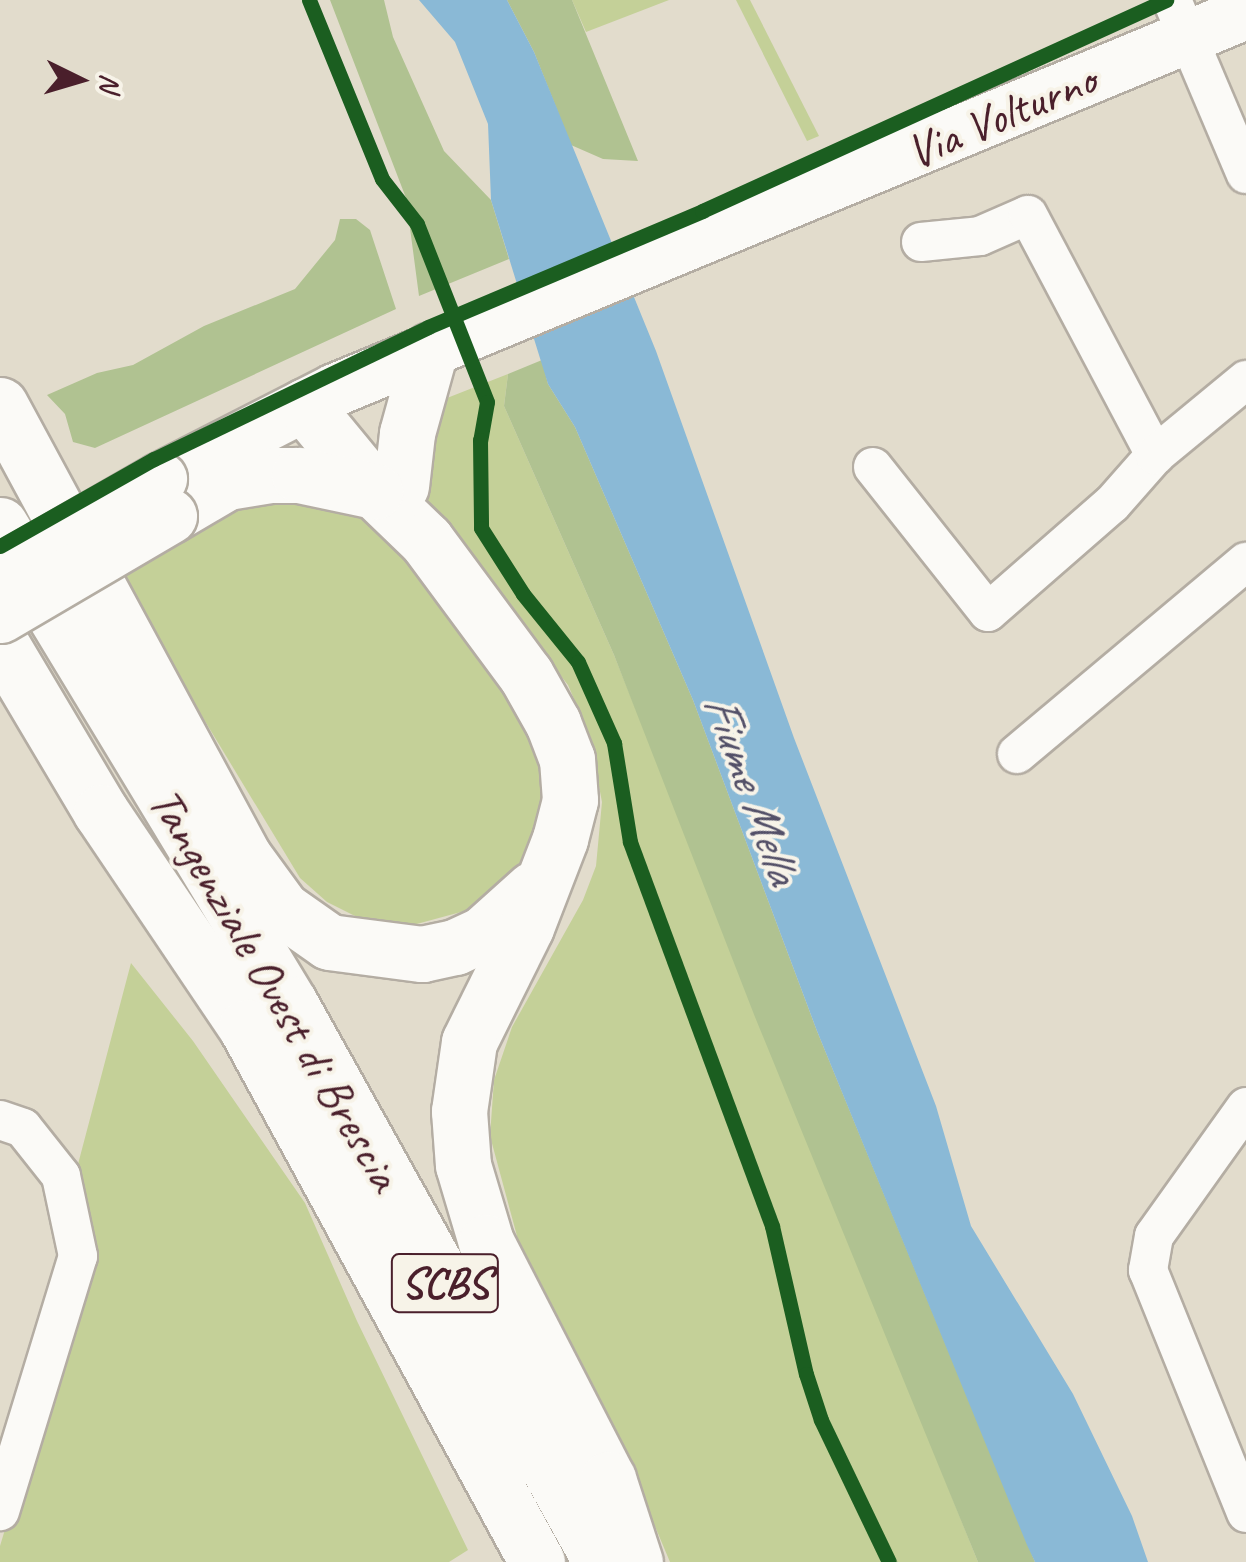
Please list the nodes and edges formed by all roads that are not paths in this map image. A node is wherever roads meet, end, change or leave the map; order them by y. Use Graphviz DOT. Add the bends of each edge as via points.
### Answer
graph roads {
  1 [pos="1246,14"];
  2 [pos="1180,19"];
  3 [pos="1246,174"];
  4 [pos="921,242"];
  5 [pos="433,349"];
  6 [pos="1246,380"];
  7 [pos="320,398"];
  8 [pos="0,405"];
  9 [pos="1155,456"];
  10 [pos="873,467"];
  11 [pos="388,489"];
  12 [pos="165,497"];
  13 [pos="0,525"];
  14 [pos="1246,562"];
  15 [pos="0,572"];
  16 [pos="0,615"];
  17 [pos="0,642"];
  18 [pos="0,699"];
  19 [pos="1017,754"];
  20 [pos="542,880"];
  21 [pos="246,1027"];
  22 [pos="1246,1106"];
  23 [pos="0,1120"];
  24 [pos="0,1511"];
  25 [pos="1246,1513"];
  26 [pos="537,1562"];
  27 [pos="601,1562"];
  28 [pos="635,1562"];
  1 -- 2 [label="street, Via Volturno"];
  2 -- 3 [label="street"];
  2 -- 5 [label="street, Via Volturno" via="668,256"];
  4 -- 9 [label="street" via="980,236 1028,215"];
  5 -- 7 [label="street, Via Volturno"];
  5 -- 11 [label="highway"];
  6 -- 9 [label="street"];
  7 -- 11 [label="highway" via="370,448"];
  7 -- 12 [label="street, Via Volturno"];
  8 -- 20 [label="highway" via="244,857 282,909 329,942 422,954 483,934"];
  9 -- 10 [label="street" via="1112,504 988,612"];
  11 -- 12 [label="highway" via="270,474"];
  11 -- 20 [label="highway" via="526,675 554,724 567,759 570,800"];
  12 -- 15 [label="street, Via Volturno, bridge"];
  12 -- 16 [label="highway, bridge"];
  13 -- 27 [label="highway, Tangenziale Ovest di Brescia / SCBS" via="290,1004"];
  14 -- 19 [label="street"];
  17 -- 21 [label="highway, Tangenziale Ovest di Brescia / SCBS" via="101,812"];
  18 -- 21 [label="highway" via="154,942"];
  20 -- 28 [label="highway" via="470,1042 459,1111 462,1165 486,1242 608,1479"];
  21 -- 26 [label="highway, Tangenziale Ovest di Brescia / SCBS"];
  22 -- 25 [label="street" via="1154,1236 1148,1270"];
  23 -- 24 [label="street" via="23,1128 62,1176 78,1256"];
}
